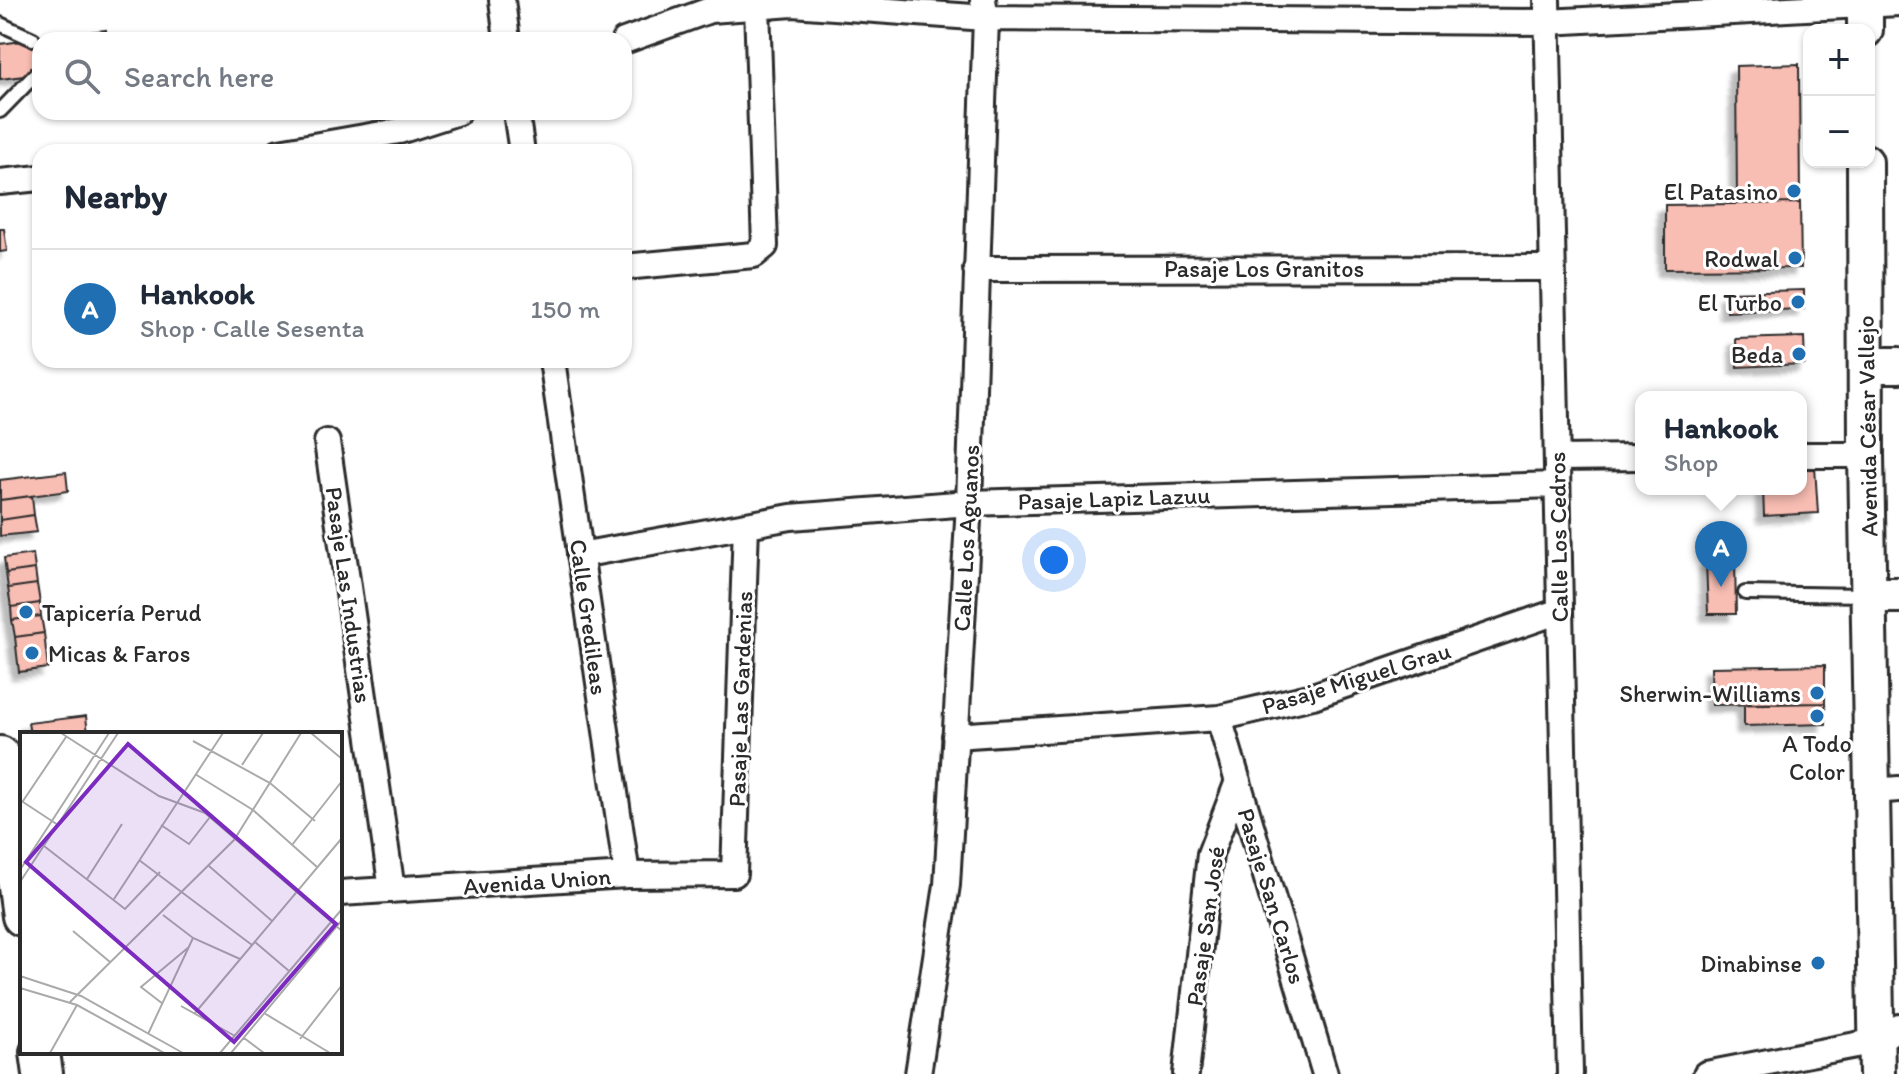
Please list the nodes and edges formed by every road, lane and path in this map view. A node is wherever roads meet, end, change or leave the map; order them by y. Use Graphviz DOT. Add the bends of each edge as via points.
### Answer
graph roads {
  1 [pos="502,0"];
  2 [pos="1899,3"];
  3 [pos="1792,4"];
  4 [pos="757,6"];
  5 [pos="1712,6"];
  6 [pos="984,9"];
  7 [pos="1547,11"];
  8 [pos="1865,11"];
  9 [pos="0,24"];
  10 [pos="506,32"];
  11 [pos="632,38"];
  12 [pos="32,39"];
  13 [pos="32,78"];
  14 [pos="0,111"];
  15 [pos="433,120"];
  16 [pos="517,120"];
  17 [pos="325,144"];
  18 [pos="521,144"];
  19 [pos="1866,168"];
  20 [pos="32,179"];
  21 [pos="0,182"];
  22 [pos="632,266"];
  23 [pos="1552,268"];
  24 [pos="976,269"];
  25 [pos="1882,365"];
  26 [pos="553,368"];
  27 [pos="327,442"];
  28 [pos="1807,455"];
  29 [pos="1866,455"];
  30 [pos="1635,457"];
  31 [pos="1557,458"];
  32 [pos="1557,485"];
  33 [pos="969,503"];
  34 [pos="746,525"];
  35 [pos="580,555"];
  36 [pos="1745,593"];
  37 [pos="1884,595"];
  38 [pos="1560,611"];
  39 [pos="1219,718"];
  40 [pos="955,736"];
  41 [pos="0,756"];
  42 [pos="1238,781"];
  43 [pos="1885,790"];
  44 [pos="734,874"];
  45 [pos="627,875"];
  46 [pos="392,890"];
  47 [pos="342,893"];
  48 [pos="20,901"];
  49 [pos="20,915"];
  50 [pos="0,916"];
  51 [pos="1884,1047"];
  52 [pos="40,1054"];
  53 [pos="43,1074"];
  54 [pos="918,1074"];
  55 [pos="1186,1074"];
  56 [pos="1325,1074"];
  57 [pos="1570,1074"];
  58 [pos="1706,1074"];
  1 -- 10 [label="street"];
  2 -- 8 [label="street"];
  3 -- 5 [label="street"];
  3 -- 8 [label="street"];
  4 -- 6 [label="street"];
  4 -- 11 [label="street" via="710,10"];
  4 -- 22 [label="street" via="765,246 754,255"];
  5 -- 7 [label="street"];
  6 -- 7 [label="street"];
  6 -- 24 [label="street, Calle Los Aguanos"];
  7 -- 23 [label="street, Calle Los Cedros"];
  9 -- 12 [label="lane"];
  13 -- 14 [label="lane"];
  15 -- 17 [label="street"];
  16 -- 18 [label="street"];
  19 -- 25 [label="main road, Avenida César Vallejo"];
  20 -- 21 [label="street"];
  23 -- 24 [label="street, Pasaje Los Granitos"];
  23 -- 31 [label="street, Calle Los Cedros"];
  24 -- 33 [label="street, Calle Los Aguanos"];
  25 -- 29 [label="main road, Avenida César Vallejo"];
  26 -- 35 [label="street, Calle Gredileas"];
  27 -- 46 [label="street, Pasaje Las Industrias"];
  28 -- 29 [label="street"];
  29 -- 37 [label="main road, Avenida César Vallejo"];
  30 -- 31 [label="street"];
  31 -- 32 [label="street, Calle Los Cedros"];
  32 -- 33 [label="street, Pasaje Lapiz Lazuu"];
  32 -- 38 [label="street, Calle Los Cedros"];
  33 -- 34 [label="street, Pasaje Lapiz Lazuu"];
  33 -- 40 [label="street, Calle Los Aguanos"];
  34 -- 35 [label="street, Pasaje Lapiz Lazuu"];
  34 -- 44 [label="street, Pasaje Las Gardenias"];
  35 -- 45 [label="street, Calle Gredileas"];
  36 -- 37 [label="lane"];
  37 -- 43 [label="main road, Avenida César Vallejo"];
  38 -- 39 [label="street, Pasaje Miguel Grau" via="1313,696"];
  38 -- 57 [label="street, Calle Los Cedros"];
  39 -- 40 [label="street, Pasaje Miguel Grau"];
  39 -- 42 [label="street, Pasaje San Carlos"];
  40 -- 54 [label="street, Calle Los Aguanos" via="947,885"];
  41 -- 48 [label="main road"];
  42 -- 55 [label="street, Pasaje San José" via="1210,854"];
  42 -- 56 [label="street, Pasaje San Carlos"];
  43 -- 51 [label="main road, Avenida César Vallejo"];
  44 -- 45 [label="street, Avenida Union"];
  45 -- 46 [label="street, Avenida Union"];
  46 -- 47 [label="street, Avenida Union"];
  49 -- 50 [label="street"];
  51 -- 58 [label="street"];
  52 -- 53 [label="main road"];
}
